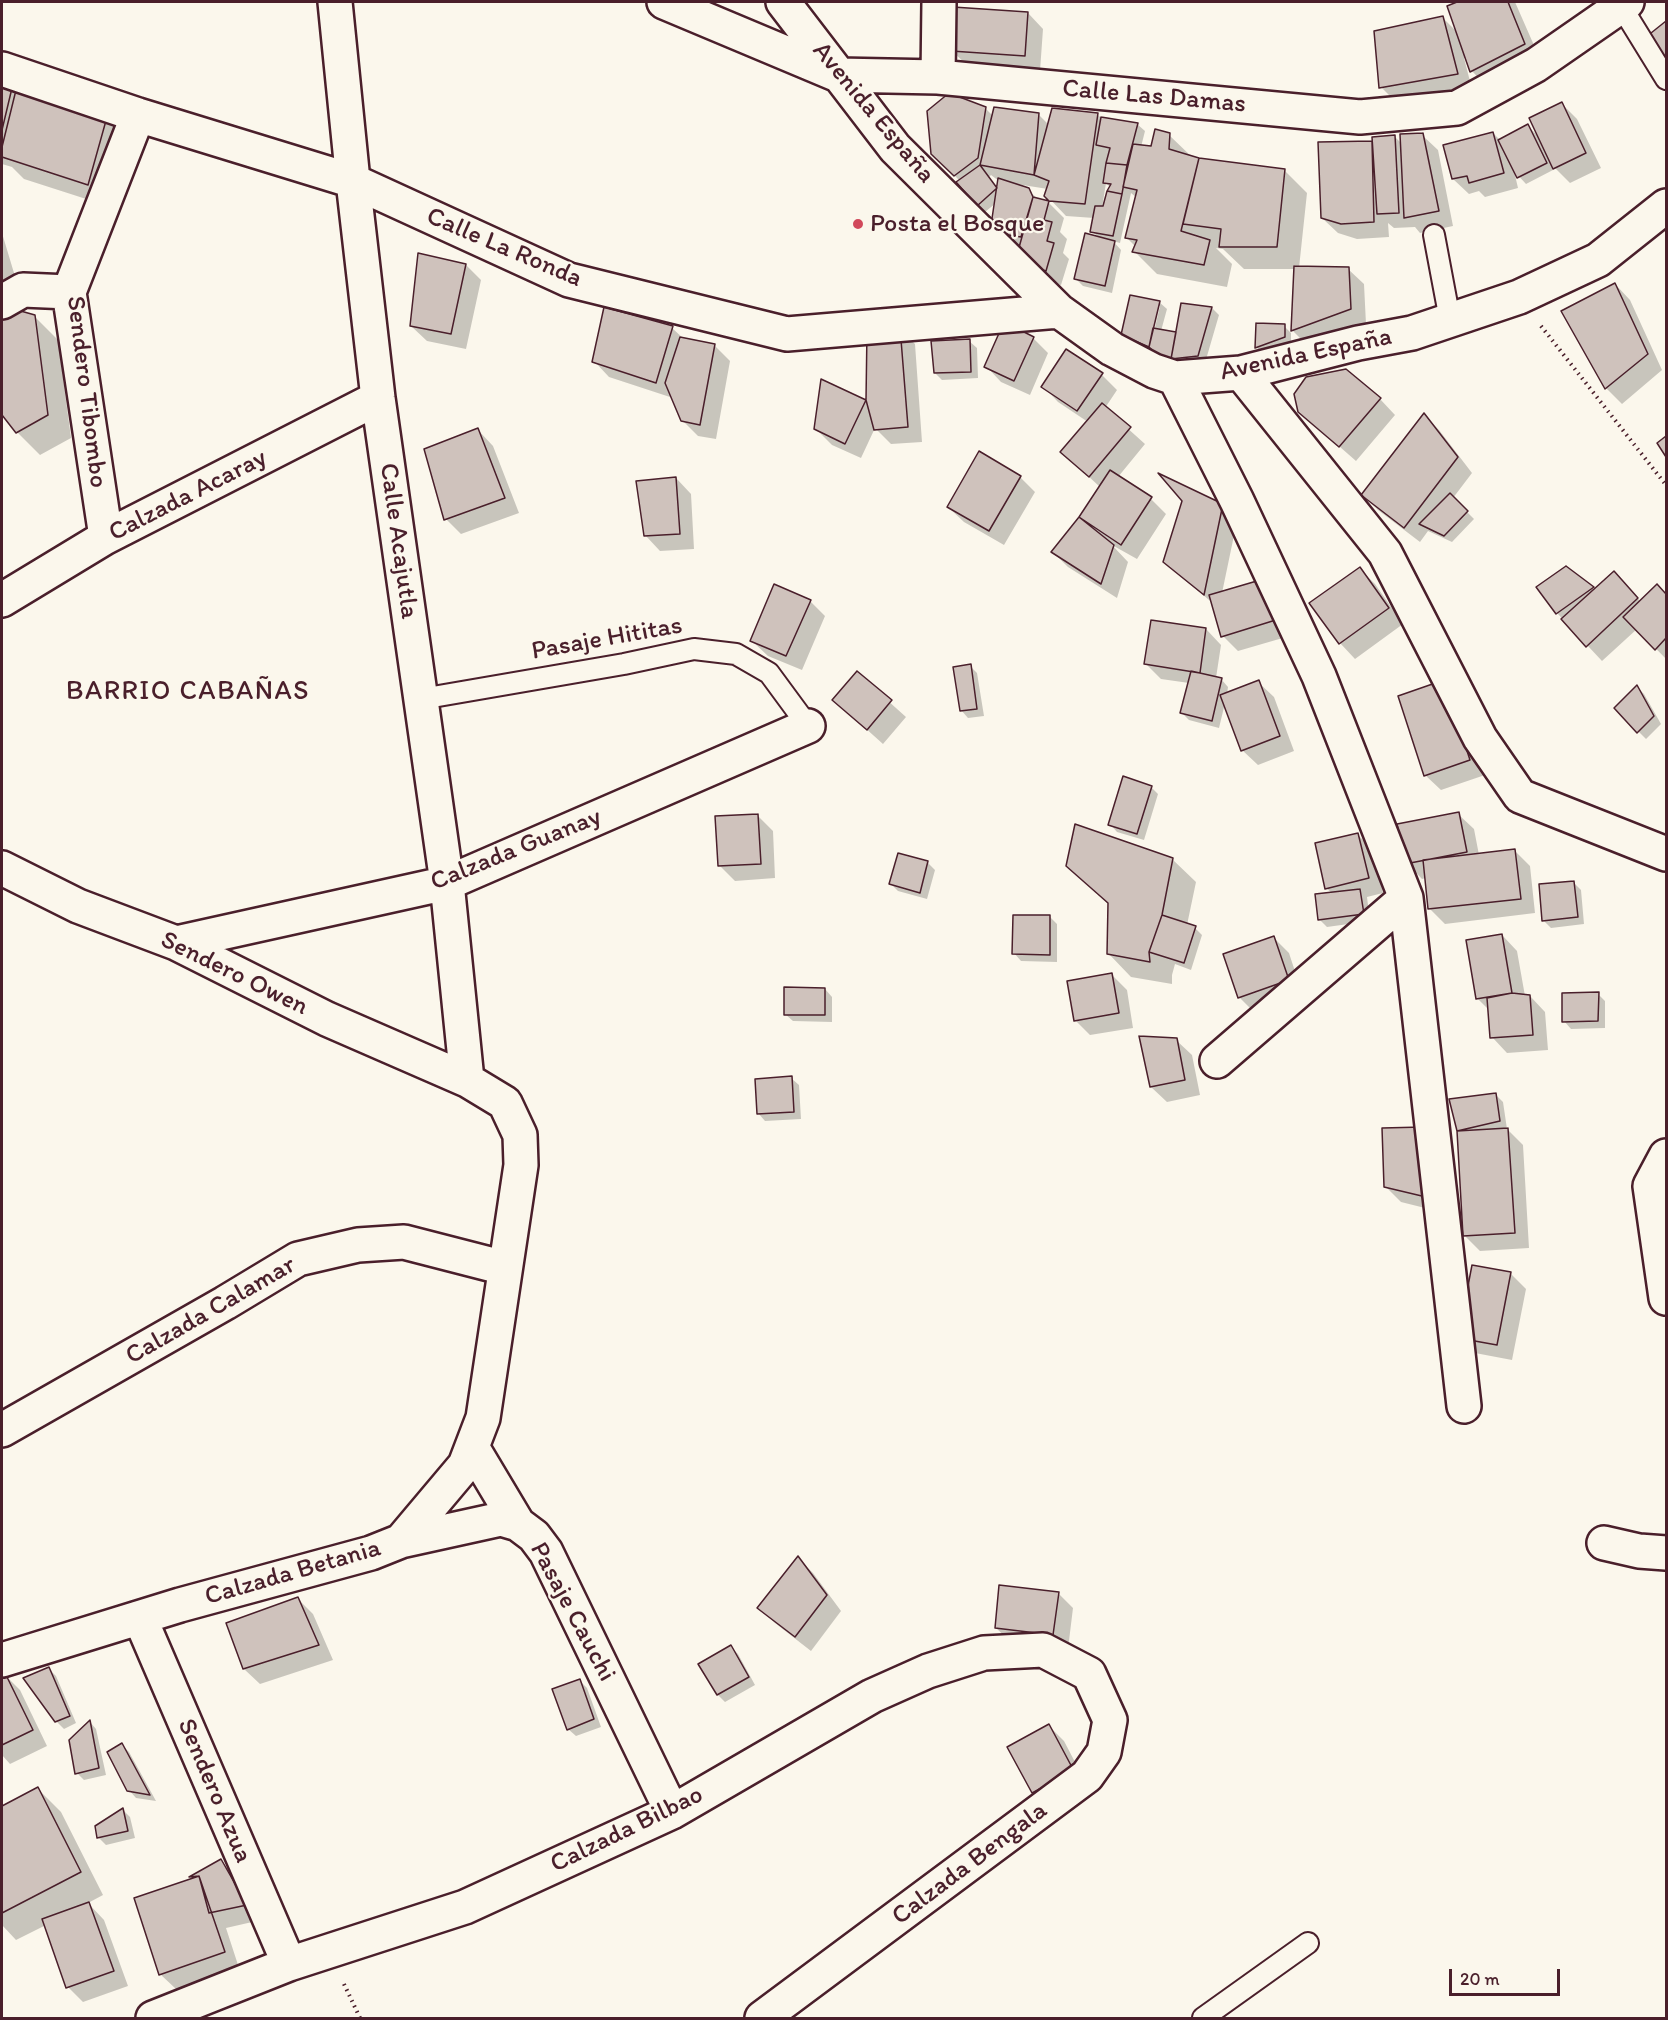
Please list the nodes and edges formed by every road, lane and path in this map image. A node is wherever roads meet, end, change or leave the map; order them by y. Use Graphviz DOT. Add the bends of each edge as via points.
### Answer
graph roads {
  1 [pos="335,2"];
  2 [pos="664,2"];
  3 [pos="783,2"];
  4 [pos="939,2"];
  5 [pos="1624,4"];
  6 [pos="2,69"];
  7 [pos="838,75"];
  8 [pos="938,76"];
  9 [pos="1666,79"];
  10 [pos="138,115"];
  11 [pos="353,181"];
  12 [pos="1666,206"];
  13 [pos="1434,235"];
  14 [pos="69,292"];
  15 [pos="1519,297"];
  16 [pos="2,302"];
  17 [pos="1059,311"];
  18 [pos="1450,320"];
  19 [pos="1241,373"];
  20 [pos="1175,378"];
  21 [pos="378,398"];
  22 [pos="1666,485"];
  23 [pos="106,537"];
  24 [pos="2,600"];
  25 [pos="421,699"];
  26 [pos="808,726"];
  27 [pos="1666,854"];
  28 [pos="2,868"];
  29 [pos="447,883"];
  30 [pos="1406,898"];
  31 [pos="176,943"];
  32 [pos="1217,1061"];
  33 [pos="467,1080"];
  34 [pos="1666,1156"];
  35 [pos="505,1268"];
  36 [pos="1666,1298"];
  37 [pos="1464,1407"];
  38 [pos="2,1430"];
  39 [pos="472,1446"];
  40 [pos="518,1524"];
  41 [pos="401,1541"];
  42 [pos="1604,1543"];
  43 [pos="1666,1553"];
  44 [pos="140,1618"];
  45 [pos="2,1660"];
  46 [pos="1089,1674"];
  47 [pos="672,1812"];
  48 [pos="1308,1943"];
  49 [pos="289,1965"];
  50 [pos="153,2019"];
  51 [pos="762,2019"];
  52 [pos="1203,2019"];
  1 -- 11 [label="street, Calle Acajutla"];
  2 -- 7 [label="street, Calle Las Damas"];
  3 -- 7 [label="street, Avenida España"];
  4 -- 8 [label="street"];
  5 -- 8 [label="street, Calle Las Damas" via="1536,65 1457,108 1360,117"];
  5 -- 9 [label="lane"];
  6 -- 10 [label="street, Calle La Ronda"];
  7 -- 8 [label="street, Calle Las Damas"];
  7 -- 17 [label="street, Avenida España" via="895,148"];
  10 -- 11 [label="street, Calle La Ronda"];
  10 -- 14 [label="street, Sendero Tibombo"];
  11 -- 17 [label="street, Calle La Ronda" via="569,280 787,334"];
  11 -- 21 [label="street, Calle Acajutla"];
  12 -- 15 [label="street, Avenida España" via="1598,260"];
  13 -- 18 [label="lane"];
  14 -- 16 [label="street" via="23,290"];
  14 -- 23 [label="street, Sendero Tibombo"];
  15 -- 18 [label="street, Avenida España"];
  15 -- 22 [label="path"];
  17 -- 20 [label="street, Avenida España" via="1112,349"];
  18 -- 19 [label="street, Avenida España" via="1412,333"];
  19 -- 20 [label="street, Avenida España"];
  19 -- 27 [label="street" via="1385,552 1480,738 1520,796"];
  20 -- 30 [label="street" via="1319,676"];
  21 -- 23 [label="street, Calzada Acaray"];
  21 -- 25 [label="street, Calle Acajutla"];
  23 -- 24 [label="street, Calzada Acaray"];
  25 -- 26 [label="lane, Pasaje Hititas" via="694,649 736,654 769,673"];
  25 -- 29 [label="street, Calle Acajutla"];
  26 -- 29 [label="street, Calzada Guanay"];
  28 -- 31 [label="street, Sendero Owen" via="78,906"];
  29 -- 31 [label="street, Calzada Guanay"];
  29 -- 33 [label="street, Calle Acajutla"];
  30 -- 32 [label="street"];
  30 -- 37 [label="street"];
  31 -- 33 [label="street, Sendero Owen" via="327,1019"];
  33 -- 35 [label="street, Calzada Betania" via="505,1103 520,1135 521,1165"];
  34 -- 36 [label="street" via="1650,1186"];
  35 -- 38 [label="street, Calzada Calamar" via="404,1242 358,1245 298,1259"];
  35 -- 39 [label="street, Calzada Betania" via="483,1418"];
  39 -- 40 [label="street"];
  39 -- 41 [label="street, Calzada Betania" via="465,1465"];
  40 -- 41 [label="street, Pasaje Cauchi" via="501,1519"];
  40 -- 47 [label="street, Pasaje Cauchi" via="546,1552"];
  41 -- 44 [label="street, Calzada Betania" via="371,1553"];
  42 -- 43 [label="street"];
  44 -- 45 [label="street, Calzada Betania"];
  44 -- 49 [label="street, Sendero Azua"];
  46 -- 47 [label="street, Calzada Bilbao" via="1043,1650 984,1653 928,1671 872,1696"];
  46 -- 51 [label="street, Calzada Bengala" via="1110,1720 1104,1752 1087,1776"];
  47 -- 49 [label="street, Calzada Bilbao" via="465,1907"];
  48 -- 52 [label="lane"];
  49 -- 50 [label="street, Calzada Bilbao"];
}
